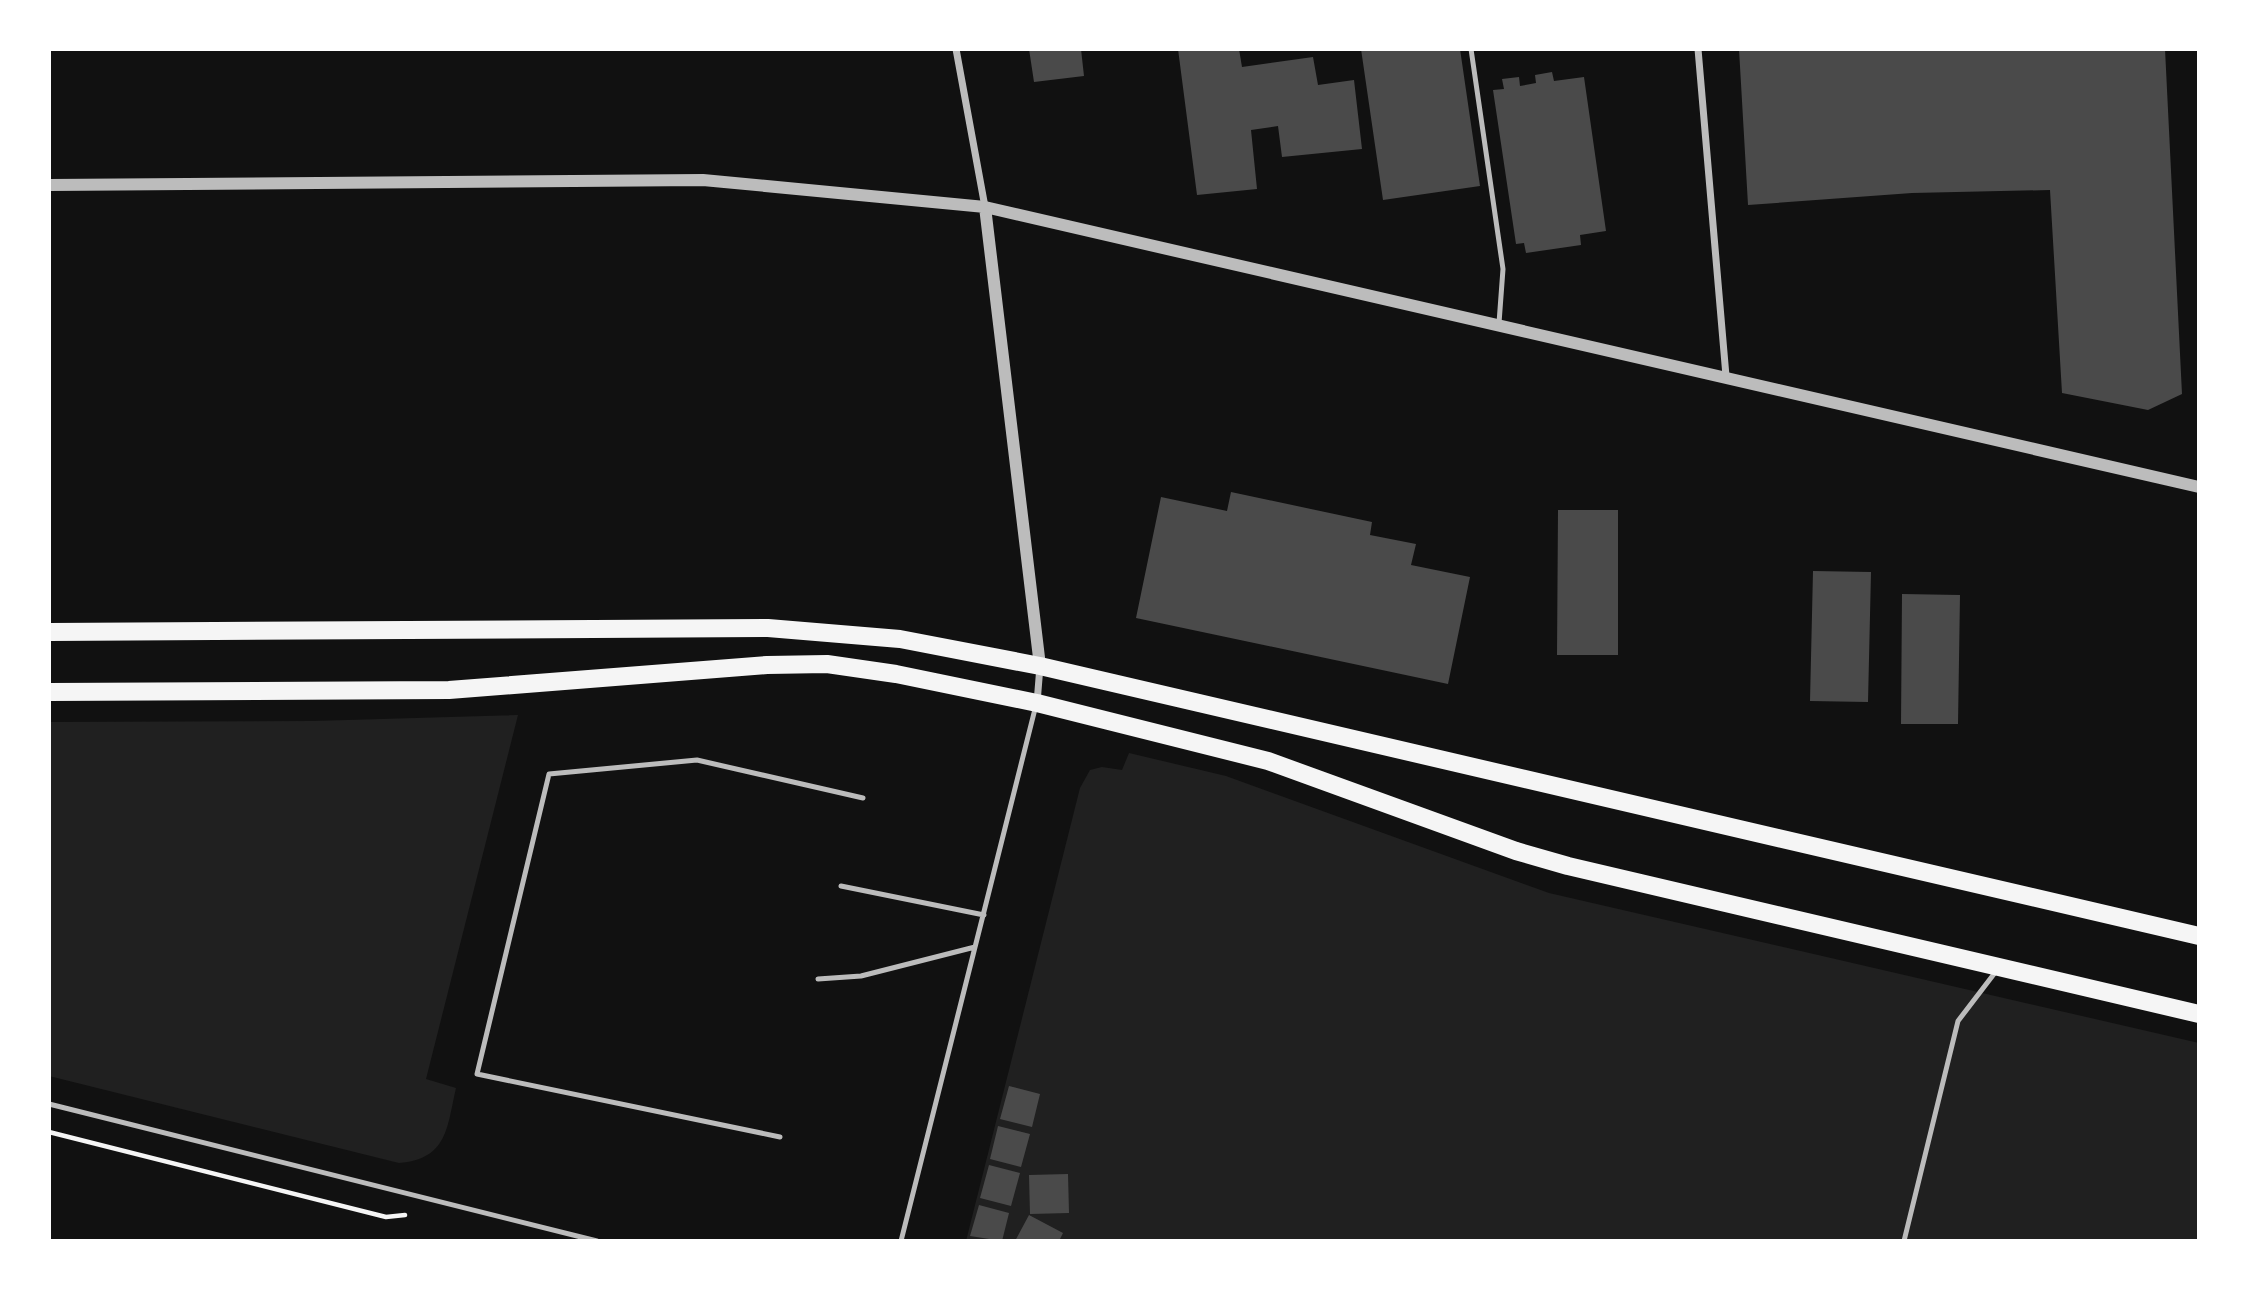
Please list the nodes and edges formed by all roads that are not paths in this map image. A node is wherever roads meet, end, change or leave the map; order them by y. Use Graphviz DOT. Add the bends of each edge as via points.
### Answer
graph roads {
  1 [pos="956,49"];
  2 [pos="1471,49"];
  3 [pos="1698,49"];
  4 [pos="49,185"];
  5 [pos="985,207"];
  6 [pos="1499,324"];
  7 [pos="1726,376"];
  8 [pos="2199,487"];
  9 [pos="49,632"];
  10 [pos="1040,666"];
  11 [pos="49,692"];
  12 [pos="1037,704"];
  13 [pos="863,798"];
  14 [pos="841,886"];
  15 [pos="984,915"];
  16 [pos="2199,936"];
  17 [pos="975,947"];
  18 [pos="1999,967"];
  19 [pos="818,979"];
  20 [pos="2199,1014"];
  21 [pos="49,1104"];
  22 [pos="780,1137"];
  23 [pos="597,1241"];
  24 [pos="901,1241"];
  25 [pos="1904,1241"];
  1 -- 5 [label="street"];
  2 -- 6 [label="lane" via="1503,269"];
  3 -- 7 [label="street"];
  4 -- 5 [label="street" via="703,180"];
  5 -- 6 [label="street"];
  5 -- 10 [label="street"];
  6 -- 7 [label="street"];
  7 -- 8 [label="street"];
  9 -- 10 [label="main road" via="768,628 900,639"];
  10 -- 12 [label="street"];
  10 -- 16 [label="main road"];
  11 -- 12 [label="main road" via="449,690 827,664"];
  12 -- 15 [label="lane"];
  12 -- 18 [label="main road" via="1268,761 1568,866"];
  13 -- 22 [label="lane" via="697,760 549,774 477,1074"];
  14 -- 15 [label="lane"];
  15 -- 17 [label="lane"];
  17 -- 19 [label="lane" via="861,976"];
  17 -- 24 [label="lane"];
  18 -- 20 [label="main road"];
  18 -- 25 [label="lane" via="1958,1021"];
  21 -- 23 [label="lane"];
}
